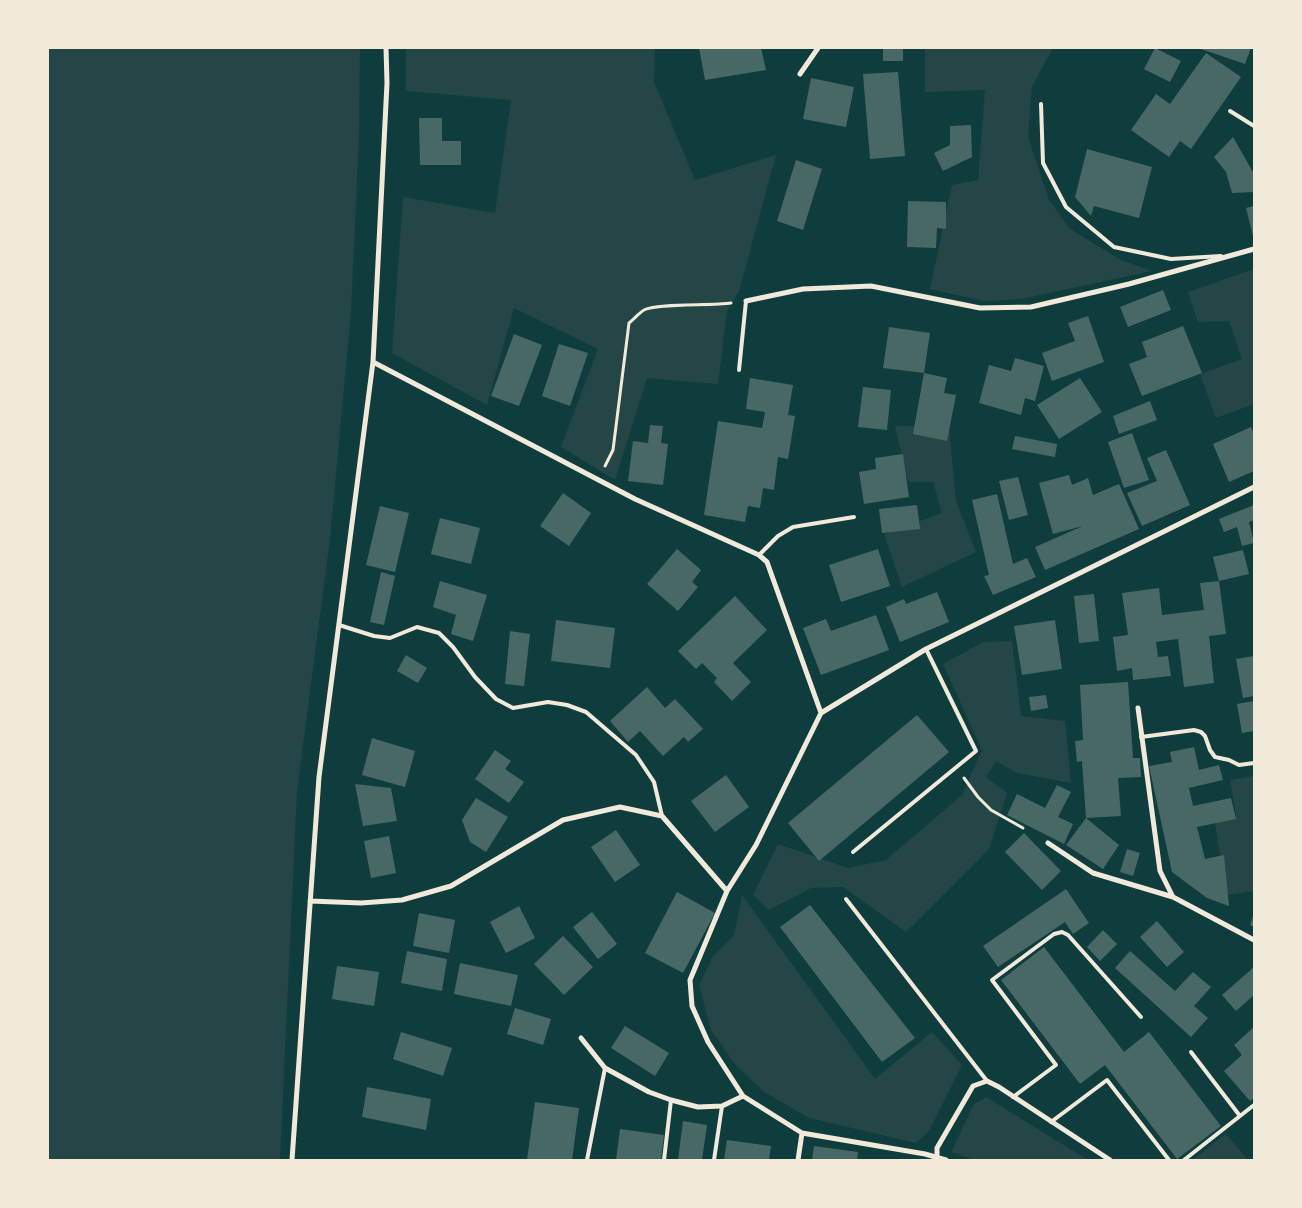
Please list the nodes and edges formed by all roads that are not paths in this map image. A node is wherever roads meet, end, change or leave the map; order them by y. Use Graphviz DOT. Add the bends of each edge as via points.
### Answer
graph roads {
  1 [pos="386,48"];
  2 [pos="818,48"];
  3 [pos="800,74"];
  4 [pos="1041,104"];
  5 [pos="1230,111"];
  6 [pos="1254,126"];
  7 [pos="1254,249"];
  8 [pos="1232,256"];
  9 [pos="746,301"];
  10 [pos="373,362"];
  11 [pos="739,370"];
  12 [pos="1254,487"];
  13 [pos="854,517"];
  14 [pos="759,555"];
  15 [pos="339,625"];
  16 [pos="926,649"];
  17 [pos="1138,708"];
  18 [pos="821,713"];
  19 [pos="1141,737"];
  20 [pos="1254,763"];
  21 [pos="662,816"];
  22 [pos="1048,842"];
  23 [pos="853,852"];
  24 [pos="727,891"];
  25 [pos="1173,897"];
  26 [pos="846,899"];
  27 [pos="310,901"];
  28 [pos="1254,940"];
  29 [pos="1141,1017"];
  30 [pos="581,1038"];
  31 [pos="1191,1052"];
  32 [pos="605,1068"];
  33 [pos="986,1081"];
  34 [pos="742,1096"];
  35 [pos="1013,1097"];
  36 [pos="671,1100"];
  37 [pos="1254,1105"];
  38 [pos="722,1106"];
  39 [pos="1240,1116"];
  40 [pos="1052,1122"];
  41 [pos="802,1133"];
  42 [pos="937,1157"];
  43 [pos="292,1160"];
  44 [pos="587,1160"];
  45 [pos="664,1160"];
  46 [pos="714,1160"];
  47 [pos="798,1160"];
  48 [pos="946,1160"];
  49 [pos="1110,1160"];
  50 [pos="1169,1160"];
  51 [pos="1184,1160"];
  1 -- 10 [label="street"];
  2 -- 3 [label="street"];
  4 -- 8 [label="lane" via="1043,164 1066,207 1114,247 1171,259"];
  5 -- 6 [label="lane"];
  7 -- 8 [label="street"];
  8 -- 9 [label="street" via="1031,307 980,308 871,286 803,289"];
  9 -- 11 [label="lane"];
  10 -- 14 [label="street" via="634,499"];
  10 -- 15 [label="street"];
  12 -- 16 [label="street"];
  13 -- 14 [label="lane" via="793,527 778,536"];
  14 -- 18 [label="street" via="767,562"];
  15 -- 21 [label="lane" via="390,638 417,627 439,633 496,699 513,708 548,702 586,712 636,755 654,782"];
  15 -- 27 [label="street" via="319,777"];
  16 -- 18 [label="street"];
  16 -- 23 [label="lane" via="976,750"];
  17 -- 19 [label="street"];
  18 -- 24 [label="street" via="756,844"];
  19 -- 20 [label="lane" via="1194,730 1205,736 1215,757 1239,765"];
  19 -- 25 [label="street" via="1160,872"];
  21 -- 24 [label="street"];
  21 -- 27 [label="street" via="620,807 563,820 451,886 402,900 361,903"];
  22 -- 25 [label="street" via="1093,873"];
  24 -- 34 [label="street" via="690,980 691,997 708,1042"];
  25 -- 28 [label="street"];
  26 -- 33 [label="lane"];
  27 -- 43 [label="street"];
  29 -- 35 [label="lane" via="1068,935 1062,932 1054,934 992,980 1056,1065"];
  30 -- 32 [label="street"];
  31 -- 39 [label="lane"];
  32 -- 36 [label="street"];
  32 -- 44 [label="lane"];
  33 -- 35 [label="street"];
  33 -- 42 [label="street" via="973,1086 966,1095 937,1148"];
  34 -- 38 [label="street"];
  34 -- 41 [label="street"];
  35 -- 40 [label="street"];
  36 -- 38 [label="street" via="698,1107"];
  36 -- 45 [label="lane"];
  37 -- 39 [label="lane"];
  38 -- 46 [label="lane"];
  39 -- 51 [label="lane"];
  40 -- 49 [label="street"];
  40 -- 50 [label="lane" via="1107,1080"];
  41 -- 42 [label="street"];
  41 -- 47 [label="street"];
  42 -- 48 [label="street"];
}
